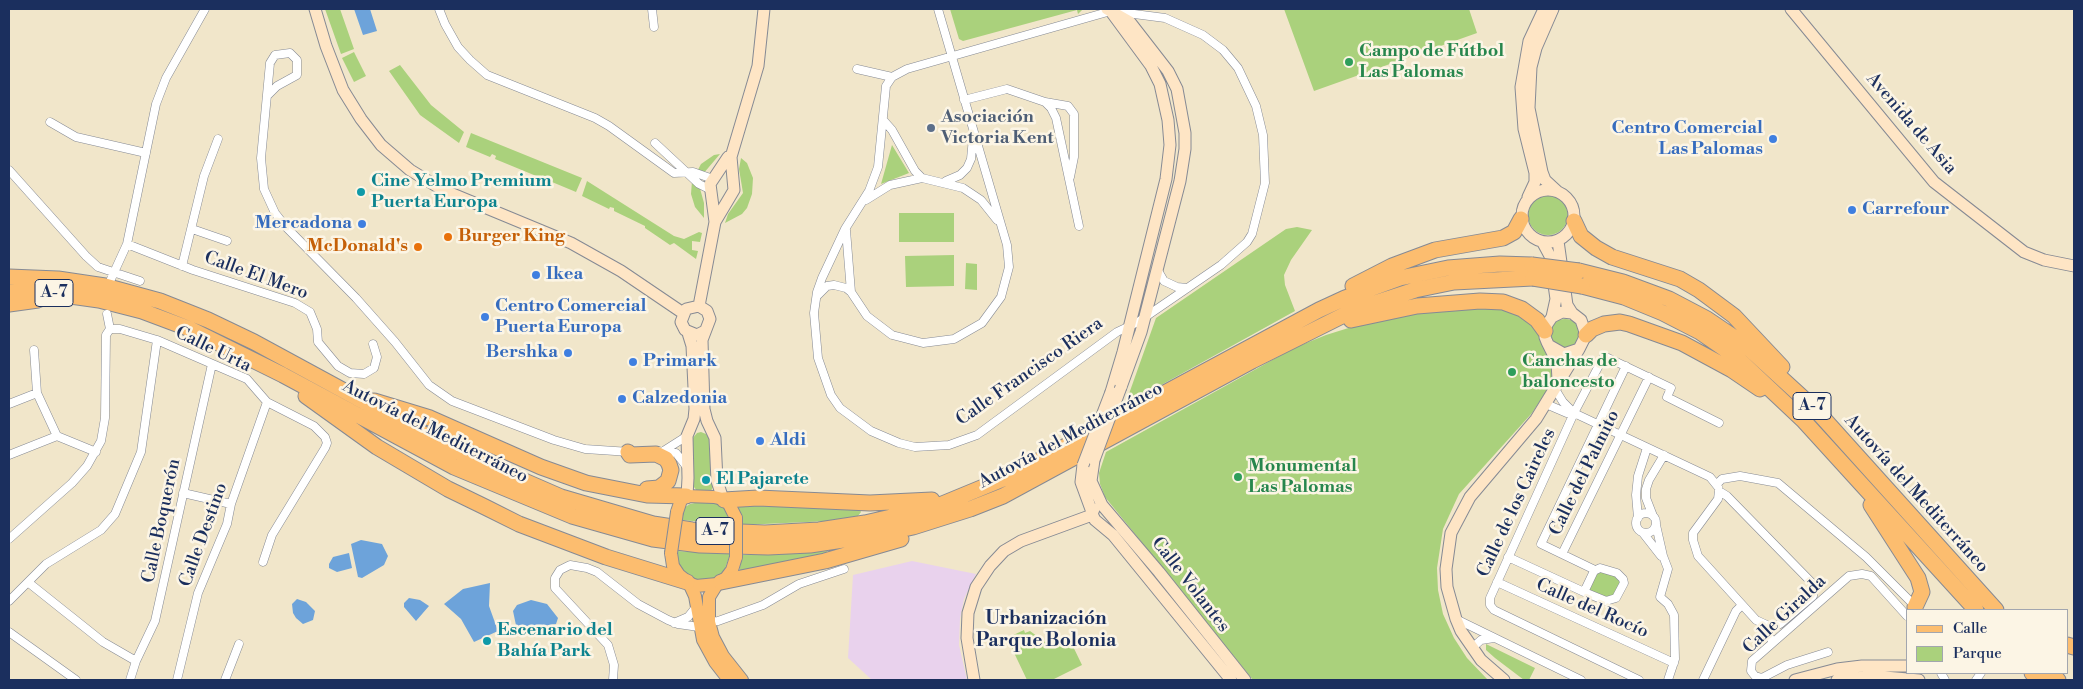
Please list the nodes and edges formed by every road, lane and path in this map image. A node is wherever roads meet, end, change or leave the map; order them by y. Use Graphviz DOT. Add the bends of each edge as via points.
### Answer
graph roads {
  1 [pos="205,9"];
  2 [pos="315,9"];
  3 [pos="439,9"];
  4 [pos="652,9"];
  5 [pos="764,9"];
  6 [pos="938,9"];
  7 [pos="1544,9"];
  8 [pos="1553,9"];
  9 [pos="1791,9"];
  10 [pos="1109,10"];
  11 [pos="654,27"];
  12 [pos="951,57"];
  13 [pos="856,69"];
  14 [pos="892,77"];
  15 [pos="267,96"];
  16 [pos="964,100"];
  17 [pos="1045,102"];
  18 [pos="884,121"];
  19 [pos="50,122"];
  20 [pos="973,131"];
  21 [pos="218,138"];
  22 [pos="655,143"];
  23 [pos="146,153"];
  24 [pos="731,157"];
  25 [pos="9,170"];
  26 [pos="686,172"];
  27 [pos="922,178"];
  28 [pos="943,181"];
  29 [pos="1069,181"];
  30 [pos="734,182"];
  31 [pos="712,185"];
  32 [pos="1558,192"];
  33 [pos="730,197"];
  34 [pos="1528,198"];
  35 [pos="860,204"];
  36 [pos="1521,219"];
  37 [pos="1574,221"];
  38 [pos="715,222"];
  39 [pos="1079,226"];
  40 [pos="192,229"];
  41 [pos="846,229"];
  42 [pos="1004,235"];
  43 [pos="1558,240"];
  44 [pos="227,241"];
  45 [pos="1543,242"];
  46 [pos="127,244"];
  47 [pos="9,266"];
  48 [pos="182,266"];
  49 [pos="2074,266"];
  50 [pos="1157,267"];
  51 [pos="1532,272"];
  52 [pos="112,276"];
  53 [pos="9,277"];
  54 [pos="58,278"];
  55 [pos="140,281"];
  56 [pos="1187,288"];
  57 [pos="9,292"];
  58 [pos="851,292"];
  59 [pos="1372,295"];
  60 [pos="99,300"];
  61 [pos="815,301"];
  62 [pos="9,304"];
  63 [pos="699,306"];
  64 [pos="1319,310"];
  65 [pos="683,313"];
  66 [pos="1572,313"];
  67 [pos="107,314"];
  68 [pos="1552,317"];
  69 [pos="1144,318"];
  70 [pos="1129,327"];
  71 [pos="110,329"];
  72 [pos="705,331"];
  73 [pos="1545,331"];
  74 [pos="1141,332"];
  75 [pos="688,333"];
  76 [pos="1302,335"];
  77 [pos="1586,335"];
  78 [pos="157,340"];
  79 [pos="373,344"];
  80 [pos="1550,346"];
  81 [pos="1579,349"];
  82 [pos="34,350"];
  83 [pos="212,364"];
  84 [pos="1626,366"];
  85 [pos="1127,370"];
  86 [pos="283,375"];
  87 [pos="1649,377"];
  88 [pos="1556,385"];
  89 [pos="1116,390"];
  90 [pos="37,392"];
  91 [pos="349,394"];
  92 [pos="267,402"];
  93 [pos="9,404"];
  94 [pos="1546,404"];
  95 [pos="1815,409"];
  96 [pos="1574,413"];
  97 [pos="1803,420"];
  98 [pos="1719,423"];
  99 [pos="1598,424"];
  100 [pos="712,430"];
  101 [pos="689,433"];
  102 [pos="1620,435"];
  103 [pos="58,436"];
  104 [pos="1647,448"];
  105 [pos="665,450"];
  106 [pos="96,452"];
  107 [pos="628,452"];
  108 [pos="9,455"];
  109 [pos="1664,456"];
  110 [pos="688,469"];
  111 [pos="1850,470"];
  112 [pos="604,487"];
  113 [pos="1718,487"];
  114 [pos="183,493"];
  115 [pos="686,496"];
  116 [pos="958,498"];
  117 [pos="724,499"];
  118 [pos="231,504"];
  119 [pos="970,509"];
  120 [pos="1099,513"];
  121 [pos="1653,516"];
  122 [pos="1638,518"];
  123 [pos="1656,526"];
  124 [pos="1643,533"];
  125 [pos="9,539"];
  126 [pos="1562,554"];
  127 [pos="1663,556"];
  128 [pos="1508,557"];
  129 [pos="262,562"];
  130 [pos="844,569"];
  131 [pos="1596,570"];
  132 [pos="688,582"];
  133 [pos="1497,582"];
  134 [pos="30,583"];
  135 [pos="719,583"];
  136 [pos="1584,592"];
  137 [pos="9,601"];
  138 [pos="1742,605"];
  139 [pos="697,606"];
  140 [pos="1912,609"];
  141 [pos="1912,609"];
  142 [pos="1915,609"];
  143 [pos="1975,609"];
  144 [pos="1995,609"];
  145 [pos="1456,618"];
  146 [pos="674,623"];
  147 [pos="704,624"];
  148 [pos="1764,624"];
  149 [pos="9,632"];
  150 [pos="1494,638"];
  151 [pos="1773,642"];
  152 [pos="239,644"];
  153 [pos="1472,648"];
  154 [pos="1828,652"];
  155 [pos="1222,660"];
  156 [pos="136,661"];
  157 [pos="1674,663"];
  158 [pos="1906,666"];
  159 [pos="1905,679"];
  160 [pos="76,680"];
  161 [pos="130,680"];
  162 [pos="178,680"];
  163 [pos="225,680"];
  164 [pos="613,680"];
  165 [pos="729,680"];
  166 [pos="742,680"];
  167 [pos="974,680"];
  168 [pos="1231,680"];
  169 [pos="1245,680"];
  170 [pos="1504,680"];
  171 [pos="1581,680"];
  172 [pos="1639,680"];
  173 [pos="1668,680"];
  174 [pos="1703,680"];
  175 [pos="1795,680"];
  176 [pos="1837,680"];
  177 [pos="1919,680"];
  1 -- 23 [label="street" via="166,78 156,104"];
  2 -- 65 [label="street" via="343,90 382,145 410,170 443,190 571,243 621,271"];
  3 -- 26 [label="street" via="458,46 487,75 595,118 674,173"];
  4 -- 11 [label="street"];
  5 -- 24 [label="street" via="758,66"];
  6 -- 12 [label="street"];
  7 -- 34 [label="street" via="1529,41 1520,86 1524,129 1535,182"];
  8 -- 32 [label="street" via="1531,67 1529,108 1542,172"];
  9 -- 49 [label="street, Avenida de Asia" via="1934,182 2024,252"];
  10 -- 12 [label="street"];
  10 -- 50 [label="street, Calle Francisco Riera" via="1130,22 1161,59 1173,79 1183,114 1185,148 1180,181"];
  10 -- 56 [label="street" via="1165,18 1203,35 1223,50 1238,68 1260,120 1264,183 1252,234 1221,265"];
  10 -- 70 [label="street, Calle Francisco Riera" via="1151,66 1160,84 1170,145 1166,179"];
  12 -- 14 [label="street" via="907,69"];
  12 -- 16 [label="street"];
  13 -- 14 [label="street"];
  14 -- 18 [label="street, Calle Francisco Riera" via="886,86"];
  15 -- 15 [label="street" via="297,75 299,65 290,53 280,53 272,59"];
  15 -- 107 [label="street" via="261,174 264,189 276,212 429,385 452,401 554,440 585,449"];
  16 -- 17 [label="street" via="1002,89"];
  16 -- 20 [label="street"];
  17 -- 29 [label="street" via="1056,118"];
  17 -- 29 [label="street" via="1068,106 1074,114 1074,157"];
  18 -- 27 [label="street"];
  18 -- 35 [label="street, Calle Francisco Riera" via="878,167"];
  19 -- 23 [label="street" via="76,137"];
  20 -- 28 [label="street" via="971,159 967,168 960,175"];
  20 -- 42 [label="street"];
  21 -- 40 [label="street" via="204,176"];
  22 -- 26 [label="street"];
  23 -- 46 [label="street"];
  24 -- 30 [label="street"];
  24 -- 31 [label="street"];
  25 -- 52 [label="street" via="86,256"];
  26 -- 31 [label="street" via="693,172"];
  26 -- 31 [label="street" via="705,189"];
  27 -- 28 [label="street"];
  27 -- 35 [label="street" via="890,185"];
  28 -- 42 [label="street" via="963,188 981,200 995,216"];
  29 -- 39 [label="street"];
  30 -- 31 [label="street" via="725,175"];
  30 -- 33 [label="street"];
  31 -- 33 [label="street" via="720,199"];
  31 -- 38 [label="street"];
  32 -- 34 [label="street" via="1542,190"];
  32 -- 37 [label="street" via="1571,203"];
  33 -- 38 [label="street"];
  34 -- 36 [label="street"];
  35 -- 41 [label="street, Calle Francisco Riera"];
  36 -- 45 [label="street" via="1529,235"];
  36 -- 64 [label="highway" via="1514,232 1503,238 1415,256 1334,296"];
  37 -- 43 [label="street" via="1566,236"];
  37 -- 95 [label="highway" via="1581,236 1596,248 1612,257 1680,279 1718,303 1760,342"];
  38 -- 63 [label="street"];
  40 -- 44 [label="street"];
  40 -- 48 [label="street"];
  41 -- 58 [label="street"];
  41 -- 61 [label="street, Calle Francisco Riera" via="822,278"];
  42 -- 58 [label="street" via="1009,267 1001,298 982,323 954,339 923,343 892,335 867,316"];
  43 -- 45 [label="street"];
  43 -- 66 [label="street" via="1565,297"];
  45 -- 68 [label="street" via="1550,256 1556,299"];
  46 -- 48 [label="street, Calle El Mero"];
  46 -- 52 [label="street"];
  47 -- 54 [label="highway" via="40,271"];
  48 -- 79 [label="street, Calle El Mero" via="310,312 318,330 318,342 338,366 350,373 364,374 374,368 377,358"];
  50 -- 56 [label="street" via="1164,281"];
  50 -- 69 [label="street, Calle Francisco Riera"];
  51 -- 59 [label="highway, A-7"];
  51 -- 95 [label="highway, Autovía del Mediterráneo / A-7, bridge" via="1579,271 1647,289 1707,319 1744,344"];
  51 -- 97 [label="highway, Autovía del Mediterráneo / A-7, bridge" via="1624,298 1700,332 1755,373"];
  52 -- 55 [label="street"];
  53 -- 54 [label="highway, Autovía del Mediterráneo / A-7"];
  54 -- 91 [label="highway, Autovía del Mediterráneo / A-7" via="145,296 192,314 254,342"];
  56 -- 69 [label="street"];
  57 -- 60 [label="highway, Autovía del Mediterráneo / A-7" via="49,293"];
  58 -- 61 [label="street" via="840,285 827,286"];
  59 -- 64 [label="highway, Autovía del Mediterráneo / A-7"];
  59 -- 76 [label="highway, Autovía del Mediterráneo / A-7"];
  60 -- 62 [label="highway" via="39,300"];
  60 -- 86 [label="highway, Autovía del Mediterráneo / A-7" via="142,311 190,329"];
  61 -- 70 [label="street, Calle Francisco Riera" via="818,358 831,394 840,408 871,431 915,447 949,445 976,435 1117,332"];
  63 -- 65 [label="street" via="690,307"];
  63 -- 72 [label="street" via="707,311 710,319"];
  64 -- 116 [label="highway, Autovía del Mediterráneo / A-7" via="1038,461"];
  65 -- 75 [label="street" via="681,322"];
  66 -- 68 [label="street" via="1562,312"];
  66 -- 77 [label="street" via="1581,320"];
  67 -- 71 [label="street"];
  68 -- 73 [label="street"];
  69 -- 70 [label="street"];
  69 -- 74 [label="street, Calle Francisco Riera"];
  70 -- 74 [label="street, Calle Francisco Riera"];
  70 -- 85 [label="street, Calle Francisco Riera" via="1132,341 1125,364"];
  70 -- 89 [label="street, Calle Francisco Riera"];
  71 -- 78 [label="street, Calle Urta" via="120,328"];
  71 -- 106 [label="street" via="106,335 105,418"];
  72 -- 75 [label="street" via="697,335"];
  72 -- 100 [label="street" via="702,346 704,409"];
  73 -- 76 [label="highway" via="1522,309 1503,302 1480,301 1379,313"];
  73 -- 80 [label="street"];
  74 -- 85 [label="street, Calle Francisco Riera"];
  75 -- 101 [label="street" via="692,346 695,409"];
  76 -- 119 [label="highway, Autovía del Mediterráneo / A-7" via="1011,492"];
  77 -- 81 [label="street"];
  77 -- 97 [label="highway" via="1597,326 1620,322 1656,332 1732,370"];
  78 -- 83 [label="street, Calle Urta"];
  78 -- 134 [label="street" via="141,452 115,514 101,530 46,564"];
  80 -- 81 [label="street" via="1564,354"];
  80 -- 88 [label="street" via="1557,362"];
  81 -- 88 [label="street"];
  82 -- 90 [label="street"];
  83 -- 92 [label="street, Calle Urta" via="247,380"];
  83 -- 114 [label="street, Calle Boquerón"];
  84 -- 87 [label="street"];
  84 -- 96 [label="street, Calle de los Caireles" via="1604,356"];
  84 -- 99 [label="street"];
  85 -- 89 [label="street, Calle Francisco Riera"];
  86 -- 119 [label="highway, Autovía del Mediterráneo / A-7" via="494,485 572,516 653,539 743,547 810,545 913,527"];
  86 -- 132 [label="highway" via="301,392 377,447 448,489 556,538"];
  87 -- 98 [label="street" via="1671,388 1667,397"];
  87 -- 102 [label="street, Calle del Palmito"];
  88 -- 94 [label="street"];
  88 -- 96 [label="street" via="1562,402"];
  89 -- 120 [label="street, Calle Francisco Riera, bridge" via="1094,460 1091,481"];
  89 -- 120 [label="street, Calle Francisco Riera, bridge" via="1083,465 1081,482"];
  90 -- 93 [label="street"];
  90 -- 103 [label="street"];
  91 -- 112 [label="highway" via="430,418 541,467"];
  91 -- 116 [label="highway, Autovía del Mediterráneo / A-7" via="453,450 516,479 578,503 653,524 730,532 818,530 888,519"];
  92 -- 118 [label="street, Calle Destino"];
  92 -- 129 [label="street, Calle Urta" via="314,426 321,431 327,443 272,535"];
  94 -- 96 [label="street"];
  94 -- 145 [label="street" via="1470,497 1455,523 1446,568 1447,586"];
  95 -- 144 [label="highway, Autovía del Mediterráneo / A-7"];
  96 -- 99 [label="street"];
  96 -- 128 [label="street, Calle de los Caireles"];
  97 -- 111 [label="highway, Autovía del Mediterráneo / A-7"];
  99 -- 102 [label="street"];
  99 -- 126 [label="street" via="1541,544"];
  100 -- 101 [label="street" via="699,425"];
  100 -- 117 [label="street" via="717,480"];
  101 -- 105 [label="street"];
  101 -- 110 [label="street"];
  102 -- 104 [label="street"];
  102 -- 126 [label="street, Calle del Palmito"];
  103 -- 106 [label="street"];
  103 -- 108 [label="street"];
  104 -- 109 [label="street"];
  104 -- 122 [label="street" via="1638,476"];
  105 -- 107 [label="street"];
  105 -- 110 [label="street" via="680,456"];
  106 -- 125 [label="street" via="72,483"];
  107 -- 112 [label="highway" via="630,455 666,459 671,470 668,481 653,489"];
  109 -- 113 [label="street" via="1710,477"];
  109 -- 121 [label="street" via="1646,489"];
  110 -- 115 [label="street"];
  111 -- 142 [label="highway" via="1918,578 1922,592"];
  111 -- 143 [label="highway, Autovía del Mediterráneo / A-7"];
  112 -- 115 [label="highway" via="647,495"];
  113 -- 138 [label="street" via="1718,498 1696,527 1693,540 1698,556"];
  113 -- 140 [label="street" via="1722,479 1731,476 1778,483 1873,563"];
  113 -- 148 [label="street" via="1814,586 1813,596 1790,617 1775,626"];
  114 -- 118 [label="street"];
  114 -- 156 [label="street, Calle Boquerón" via="155,621"];
  115 -- 117 [label="main road"];
  115 -- 132 [label="main road, bridge" via="677,512 671,553 673,566"];
  116 -- 117 [label="highway" via="870,503"];
  117 -- 135 [label="main road, bridge" via="736,518 736,557 730,574"];
  118 -- 162 [label="street, Calle Destino" via="227,524 198,594"];
  119 -- 135 [label="highway" via="936,529 825,561"];
  120 -- 155 [label="street, Calle Volantes" via="1113,536"];
  120 -- 167 [label="street" via="1021,541 1004,551 990,566 976,587 968,613 967,638"];
  121 -- 122 [label="street" via="1643,514"];
  121 -- 123 [label="street"];
  122 -- 124 [label="street" via="1638,528"];
  123 -- 124 [label="street" via="1650,533"];
  123 -- 127 [label="street"];
  124 -- 127 [label="street"];
  126 -- 131 [label="street"];
  127 -- 157 [label="street" via="1668,574 1660,594 1674,615"];
  128 -- 133 [label="street, Calle de los Caireles"];
  128 -- 136 [label="street"];
  130 -- 147 [label="street" via="799,584 763,605"];
  131 -- 136 [label="street"];
  131 -- 136 [label="street" via="1607,568 1620,576 1624,583 1616,598 1610,601"];
  132 -- 135 [label="main road" via="707,586"];
  132 -- 139 [label="main road"];
  133 -- 157 [label="street, Calle del Rocío"];
  133 -- 172 [label="street, Calle de los Caireles" via="1490,598 1494,610"];
  134 -- 137 [label="street"];
  134 -- 156 [label="street" via="102,642"];
  135 -- 147 [label="main road" via="709,597"];
  138 -- 148 [label="street"];
  138 -- 174 [label="street" via="1736,611"];
  139 -- 146 [label="street" via="692,614"];
  139 -- 147 [label="main road"];
  141 -- 151 [label="street, Calle Giralda" via="1871,576 1856,574 1849,576"];
  145 -- 150 [label="street"];
  145 -- 153 [label="street"];
  146 -- 147 [label="street"];
  146 -- 164 [label="street" via="638,604 596,572 570,566 560,570 555,578 556,588 608,645 614,665"];
  147 -- 165 [label="main road" via="709,652"];
  147 -- 166 [label="main road" via="722,656"];
  148 -- 151 [label="street"];
  149 -- 160 [label="street"];
  150 -- 153 [label="street" via="1481,640"];
  150 -- 171 [label="street"];
  151 -- 154 [label="street, Calle Giralda" via="1752,661 1751,671 1755,676 1765,677 1787,665"];
  152 -- 163 [label="street"];
  153 -- 170 [label="street"];
  155 -- 168 [label="street, Calle Volantes"];
  155 -- 169 [label="street, Calle Volantes"];
  156 -- 161 [label="street, Calle Boquerón"];
  157 -- 173 [label="street"];
  158 -- 175 [label="street" via="1837,669"];
  159 -- 176 [label="street" via="1872,676"];
  159 -- 177 [label="street"];
}
